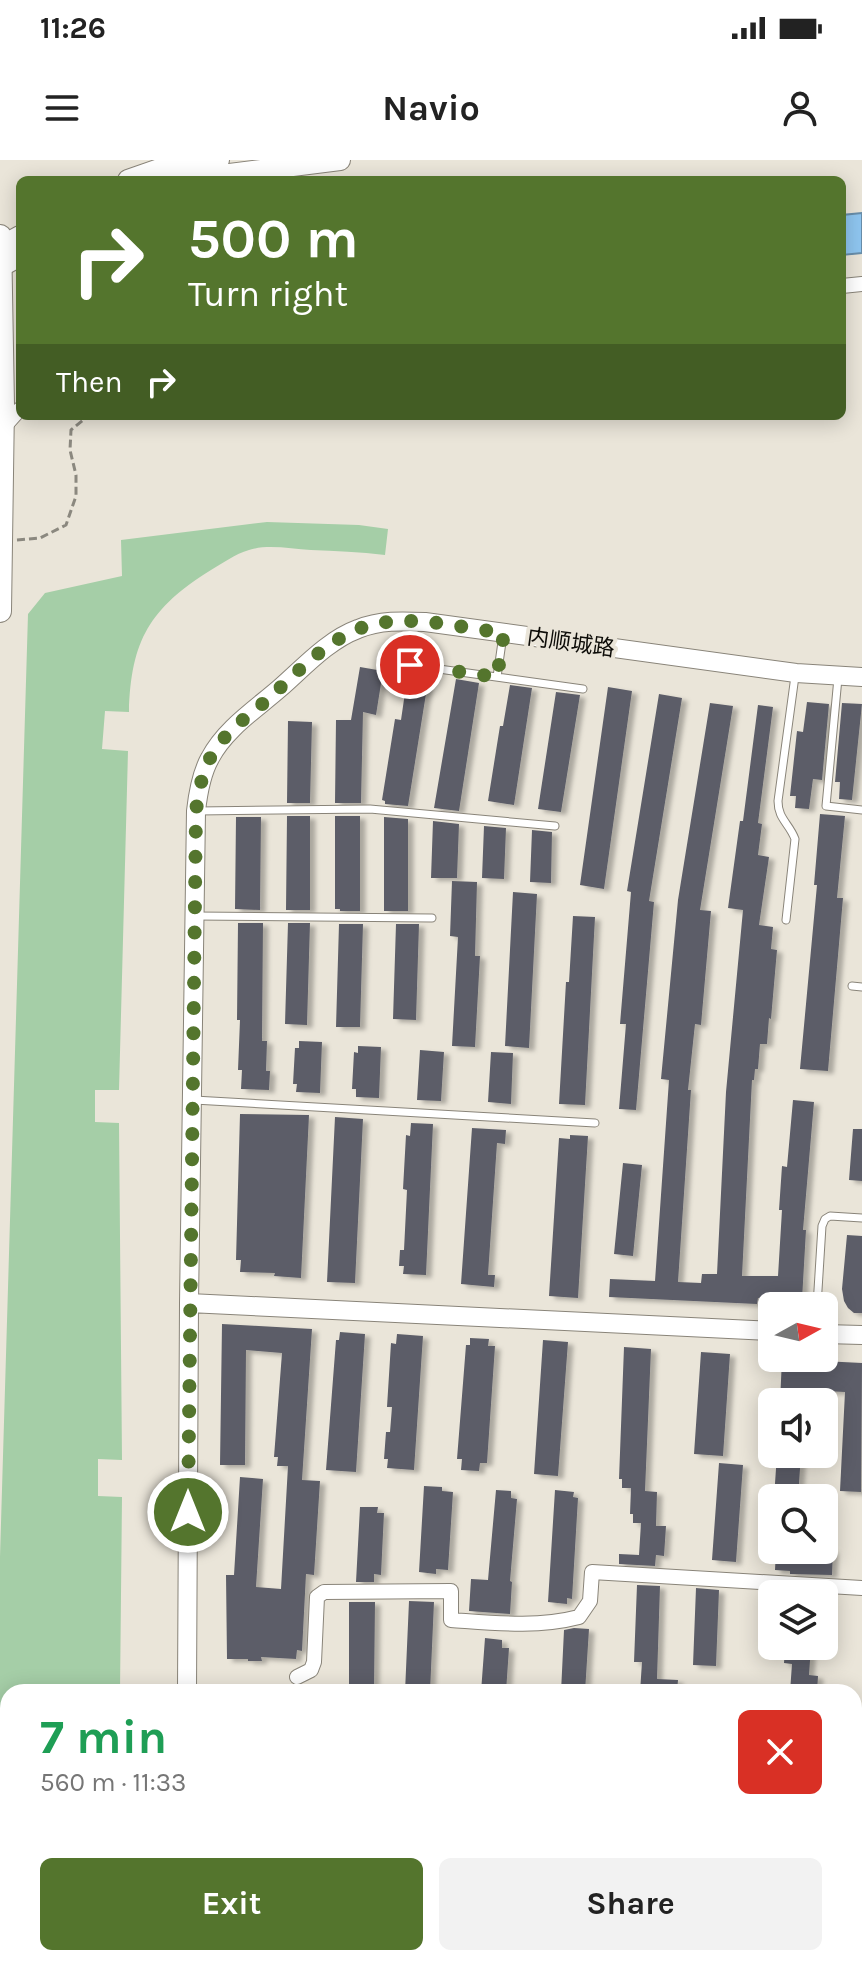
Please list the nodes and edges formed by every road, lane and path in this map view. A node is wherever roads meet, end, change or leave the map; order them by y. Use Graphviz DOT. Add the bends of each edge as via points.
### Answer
graph roads {
  1 [pos="219,160"];
  2 [pos="340,160"];
  3 [pos="139,176"];
  4 [pos="214,176"];
  5 [pos="0,236"];
  6 [pos="4,257"];
  7 [pos="12,407"];
  8 [pos="83,420"];
  9 [pos="1,541"];
  10 [pos="0,611"];
  11 [pos="504,633"];
  12 [pos="410,665"];
  13 [pos="796,673"];
  14 [pos="838,676"];
  15 [pos="497,677"];
  16 [pos="862,677"];
  17 [pos="583,689"];
  18 [pos="862,810"];
  19 [pos="196,811"];
  20 [pos="555,826"];
  21 [pos="195,916"];
  22 [pos="432,918"];
  23 [pos="786,920"];
  24 [pos="852,986"];
  25 [pos="862,987"];
  26 [pos="192,1100"];
  27 [pos="595,1123"];
  28 [pos="862,1218"];
  29 [pos="818,1292"];
  30 [pos="189,1303"];
  31 [pos="758,1330"];
  32 [pos="838,1334"];
  33 [pos="862,1335"];
  34 [pos="862,1588"];
  35 [pos="297,1677"];
  36 [pos="187,1684"];
  1 -- 3 [label="main road"];
  2 -- 4 [label="main road"];
  5 -- 6 [label="main road"];
  6 -- 7 [label="main road" via="2,336"];
  7 -- 9 [label="main road" via="3,428"];
  8 -- 9 [label="path" via="71,430 76,496 66,525 40,538"];
  9 -- 10 [label="main road"];
  11 -- 13 [label="street, 内顺城路"];
  11 -- 15 [label="lane"];
  11 -- 19 [label="street, 内顺城路" via="404,621 356,629 320,653 223,740 209,759"];
  12 -- 15 [label="lane"];
  13 -- 14 [label="street, 内顺城路"];
  13 -- 23 [label="lane" via="778,801 780,817 795,839"];
  14 -- 16 [label="street, 内顺城路"];
  14 -- 18 [label="lane" via="826,806"];
  15 -- 17 [label="lane"];
  19 -- 20 [label="lane" via="370,809"];
  19 -- 21 [label="street, 内顺城路"];
  21 -- 22 [label="lane"];
  21 -- 26 [label="street, 内顺城路"];
  24 -- 25 [label="lane"];
  26 -- 27 [label="lane"];
  26 -- 30 [label="street, 内顺城路"];
  28 -- 29 [label="lane" via="825,1219"];
  30 -- 31 [label="street"];
  30 -- 36 [label="street, 内顺城路"];
  32 -- 33 [label="street"];
  34 -- 35 [label="street" via="592,1572 590,1601 579,1617 509,1625 451,1620 451,1591 324,1592 317,1597 314,1662 311,1670"];
}
